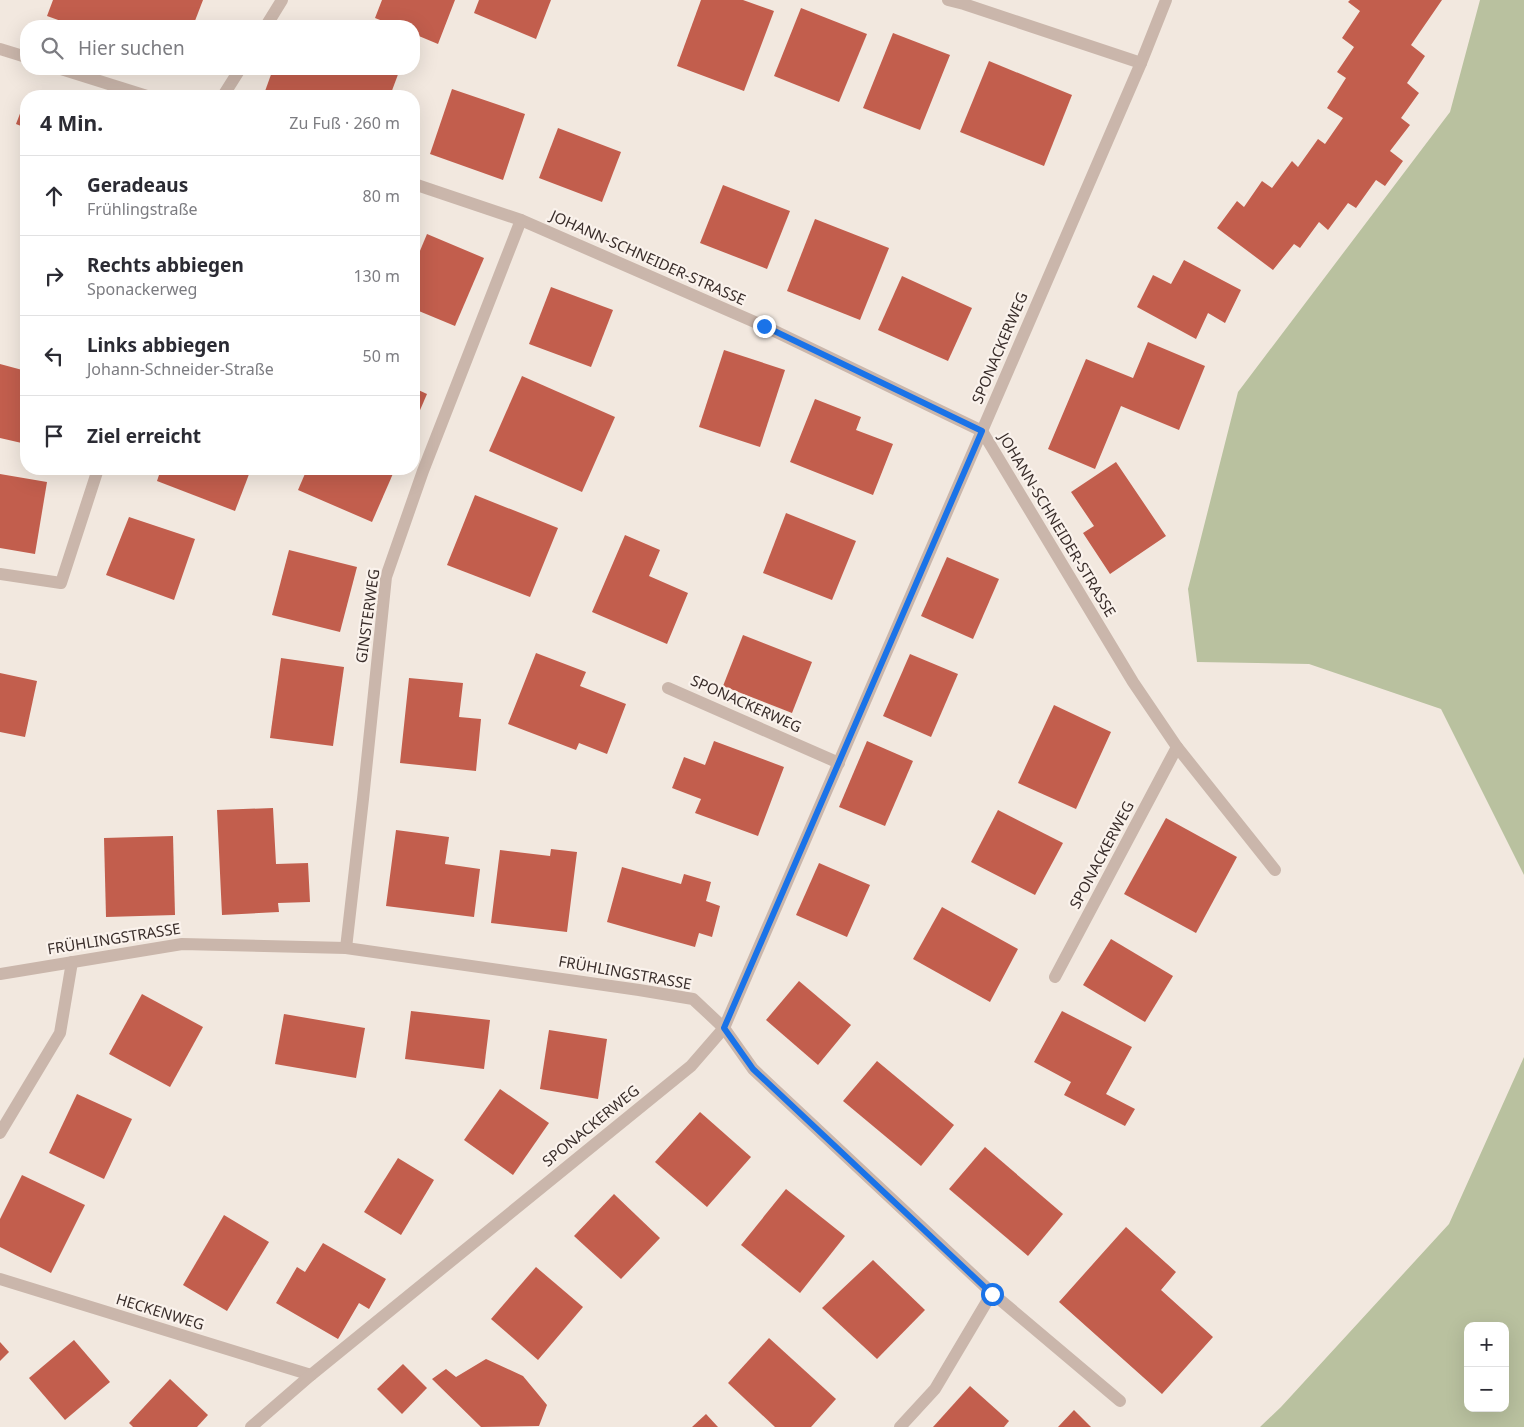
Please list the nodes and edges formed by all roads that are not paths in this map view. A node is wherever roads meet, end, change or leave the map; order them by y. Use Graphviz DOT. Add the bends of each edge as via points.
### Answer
graph roads {
  1 [pos="282,0"];
  2 [pos="948,0"];
  3 [pos="1166,0"];
  4 [pos="270,20"];
  5 [pos="0,49"];
  6 [pos="20,56"];
  7 [pos="1141,63"];
  8 [pos="80,75"];
  9 [pos="236,75"];
  10 [pos="128,90"];
  11 [pos="227,90"];
  12 [pos="420,186"];
  13 [pos="521,220"];
  14 [pos="982,431"];
  15 [pos="96,475"];
  16 [pos="0,574"];
  17 [pos="668,688"];
  18 [pos="1177,747"];
  19 [pos="839,763"];
  20 [pos="1275,870"];
  21 [pos="346,948"];
  22 [pos="72,962"];
  23 [pos="0,974"];
  24 [pos="1055,977"];
  25 [pos="724,1028"];
  26 [pos="0,1133"];
  27 [pos="0,1279"];
  28 [pos="992,1294"];
  29 [pos="311,1375"];
  30 [pos="1120,1401"];
  31 [pos="251,1427"];
  32 [pos="900,1427"];
  1 -- 4 [label="street"];
  2 -- 7 [label="street"];
  3 -- 7 [label="street, SPONACKERWEG"];
  5 -- 6 [label="street"];
  7 -- 14 [label="street, SPONACKERWEG"];
  8 -- 10 [label="street"];
  9 -- 11 [label="street"];
  12 -- 13 [label="street, JOHANN-SCHNEIDER-STRASSE"];
  13 -- 14 [label="street, JOHANN-SCHNEIDER-STRASSE" via="764,326"];
  13 -- 21 [label="street, GINSTERWEG" via="423,471 386,577"];
  14 -- 18 [label="street, JOHANN-SCHNEIDER-STRASSE" via="1133,682"];
  14 -- 19 [label="street, SPONACKERWEG"];
  15 -- 16 [label="street" via="61,583"];
  17 -- 19 [label="street, SPONACKERWEG"];
  18 -- 20 [label="street, JOHANN-SCHNEIDER-STRASSE"];
  18 -- 24 [label="street, SPONACKERWEG"];
  19 -- 25 [label="street, SPONACKERWEG"];
  21 -- 22 [label="street, FRÜHLINGSTRASSE" via="182,944"];
  21 -- 25 [label="street, FRÜHLINGSTRASSE" via="693,999"];
  22 -- 23 [label="street, FRÜHLINGSTRASSE"];
  22 -- 26 [label="street" via="60,1033"];
  25 -- 28 [label="street, FRÜHLINGSTRASSE" via="753,1069"];
  25 -- 29 [label="street, SPONACKERWEG" via="690,1066"];
  27 -- 29 [label="street, HECKENWEG"];
  28 -- 30 [label="street, FRÜHLINGSTRASSE"];
  28 -- 32 [label="street" via="935,1389"];
  29 -- 31 [label="street, SPONACKERWEG"];
}
